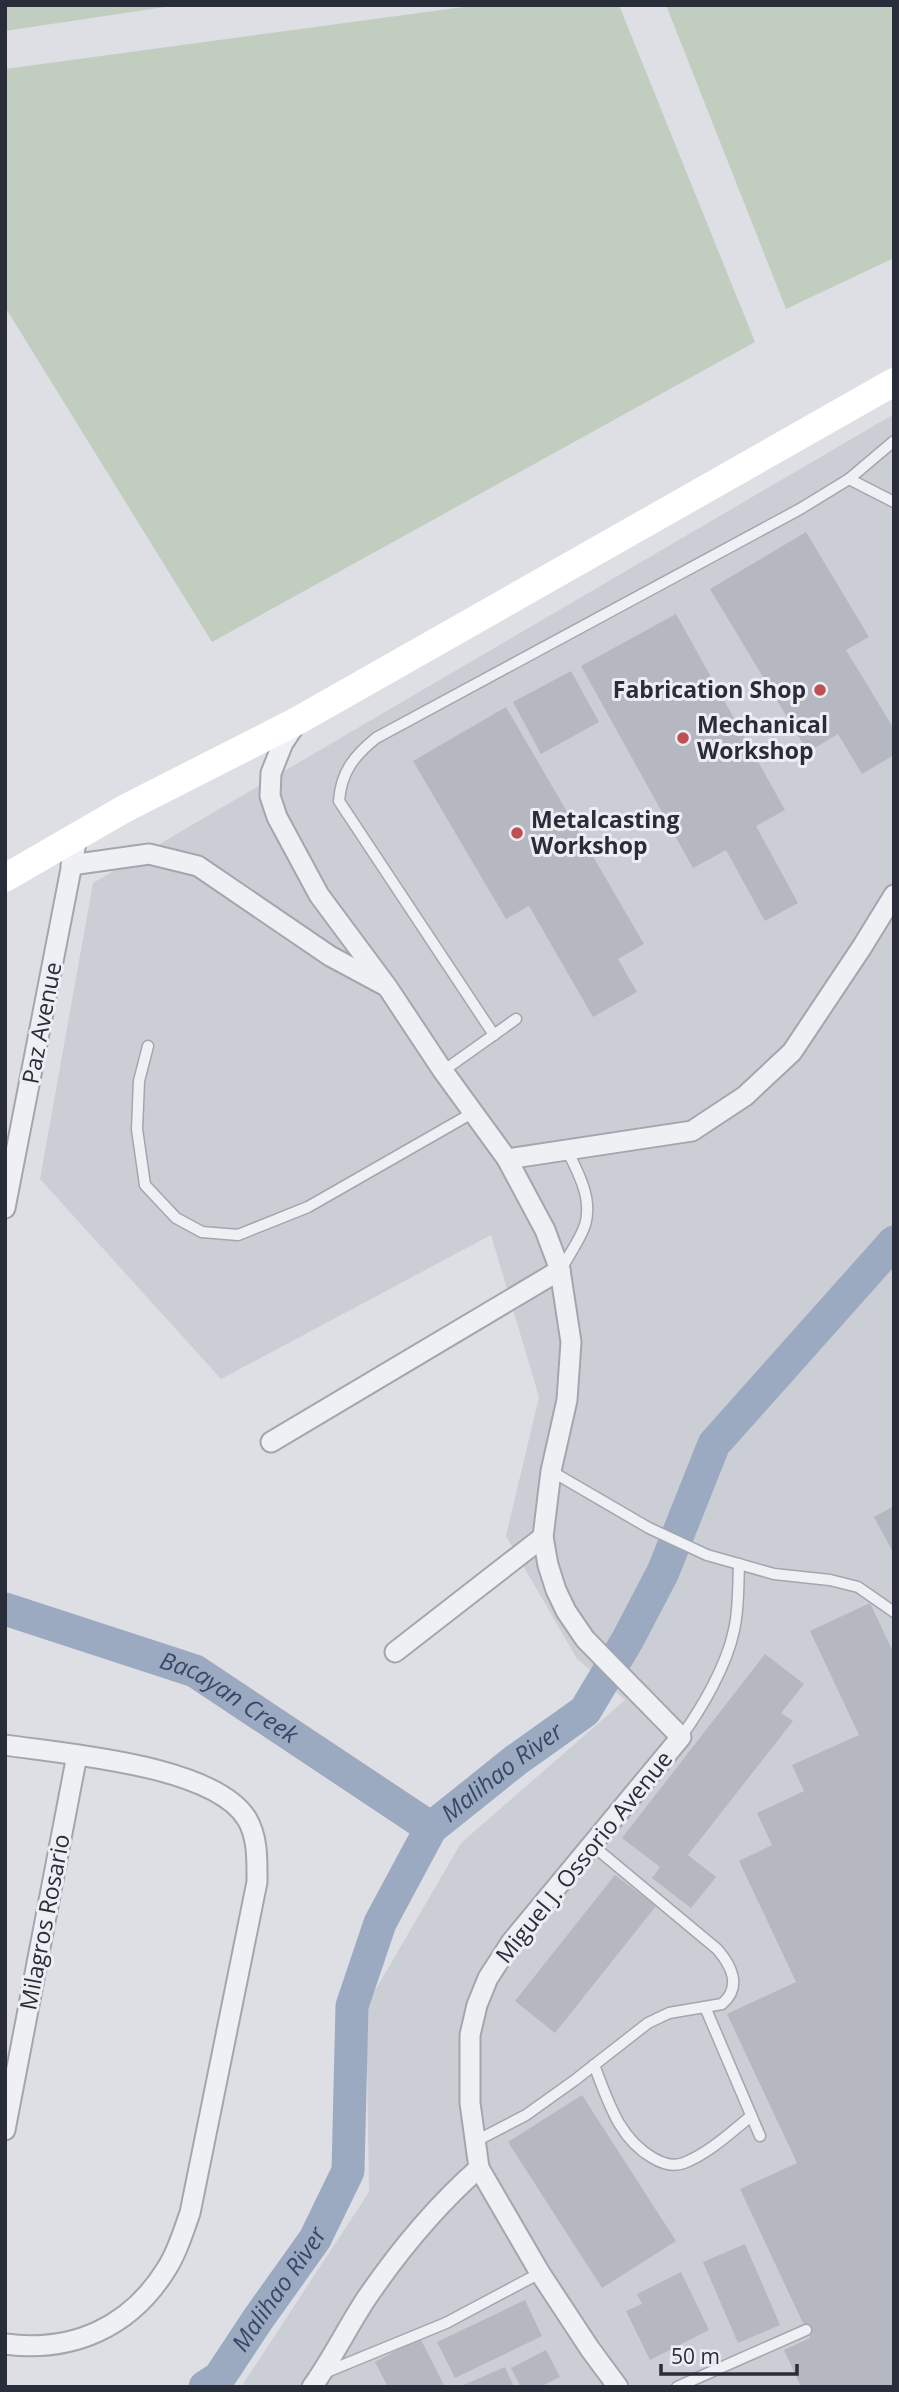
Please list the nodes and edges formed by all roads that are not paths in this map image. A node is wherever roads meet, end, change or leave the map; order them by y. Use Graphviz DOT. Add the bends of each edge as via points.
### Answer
graph roads {
  1 [pos="894,382"];
  2 [pos="894,441"];
  3 [pos="849,479"];
  4 [pos="894,502"];
  5 [pos="297,721"];
  6 [pos="74,851"];
  7 [pos="5,878"];
  8 [pos="894,895"];
  9 [pos="388,988"];
  10 [pos="516,1019"];
  11 [pos="494,1035"];
  12 [pos="148,1046"];
  13 [pos="443,1071"];
  14 [pos="474,1111"];
  15 [pos="567,1150"];
  16 [pos="508,1159"];
  17 [pos="5,1208"];
  18 [pos="561,1270"];
  19 [pos="271,1442"];
  20 [pos="551,1471"];
  21 [pos="543,1537"];
  22 [pos="739,1564"];
  23 [pos="894,1612"];
  24 [pos="395,1652"];
  25 [pos="681,1737"];
  26 [pos="5,1745"];
  27 [pos="77,1755"];
  28 [pos="592,1845"];
  29 [pos="705,2007"];
  30 [pos="594,2065"];
  31 [pos="750,2117"];
  32 [pos="5,2130"];
  33 [pos="760,2136"];
  34 [pos="476,2141"];
  35 [pos="479,2168"];
  36 [pos="540,2273"];
  37 [pos="806,2330"];
  38 [pos="5,2344"];
  39 [pos="317,2383"];
  40 [pos="618,2387"];
  41 [pos="677,2387"];
  1 -- 5 [label="street"];
  2 -- 3 [label="lane"];
  3 -- 4 [label="lane"];
  3 -- 11 [label="lane" via="376,738 345,774 340,801"];
  5 -- 6 [label="street" via="124,809"];
  5 -- 9 [label="street, Miguel J. Ossorio Avenue" via="271,773 270,796 277,817 319,895"];
  6 -- 7 [label="street"];
  6 -- 9 [label="street" via="149,854 198,866 330,956"];
  6 -- 17 [label="street, Paz Avenue"];
  8 -- 15 [label="street" via="792,1052 745,1096 692,1131"];
  9 -- 13 [label="street, Miguel J. Ossorio Avenue"];
  10 -- 11 [label="lane"];
  11 -- 13 [label="lane"];
  12 -- 14 [label="lane" via="139,1081 137,1129 145,1185 176,1218 202,1232 238,1235 308,1207"];
  13 -- 14 [label="street, Miguel J. Ossorio Avenue"];
  14 -- 16 [label="street, Miguel J. Ossorio Avenue"];
  15 -- 16 [label="street"];
  15 -- 18 [label="lane" via="582,1181 586,1224"];
  16 -- 18 [label="street, Miguel J. Ossorio Avenue"];
  18 -- 19 [label="street"];
  18 -- 20 [label="street, Miguel J. Ossorio Avenue" via="571,1342 567,1400"];
  20 -- 21 [label="street, Miguel J. Ossorio Avenue"];
  20 -- 22 [label="lane" via="649,1528 707,1555"];
  21 -- 24 [label="street"];
  21 -- 25 [label="street, Miguel J. Ossorio Avenue" via="556,1590 585,1639"];
  22 -- 23 [label="lane" via="858,1587"];
  22 -- 25 [label="lane" via="734,1630 711,1687"];
  25 -- 28 [label="street, Miguel J. Ossorio Avenue"];
  26 -- 27 [label="street"];
  27 -- 32 [label="street, Milagros Rosario"];
  27 -- 38 [label="street" via="158,1770 209,1786 246,1818 254,1835 257,1882 190,2213 167,2269 133,2310 89,2337 62,2345"];
  28 -- 29 [label="lane" via="728,1962 734,1977 729,1998"];
  28 -- 34 [label="street, Miguel J. Ossorio Avenue" via="512,1941 488,1978 477,2006 470,2035 470,2103"];
  29 -- 30 [label="lane" via="669,2013 648,2023"];
  29 -- 31 [label="lane"];
  30 -- 31 [label="lane" via="620,2126 637,2149 670,2165 708,2150"];
  30 -- 34 [label="lane" via="526,2115"];
  31 -- 33 [label="lane"];
  34 -- 35 [label="street, Miguel J. Ossorio Avenue"];
  35 -- 36 [label="street, Miguel J. Ossorio Avenue"];
  35 -- 39 [label="street" via="448,2195 403,2251 367,2299"];
  36 -- 39 [label="lane"];
  36 -- 40 [label="street, Miguel J. Ossorio Avenue"];
  37 -- 41 [label="lane"];
}
